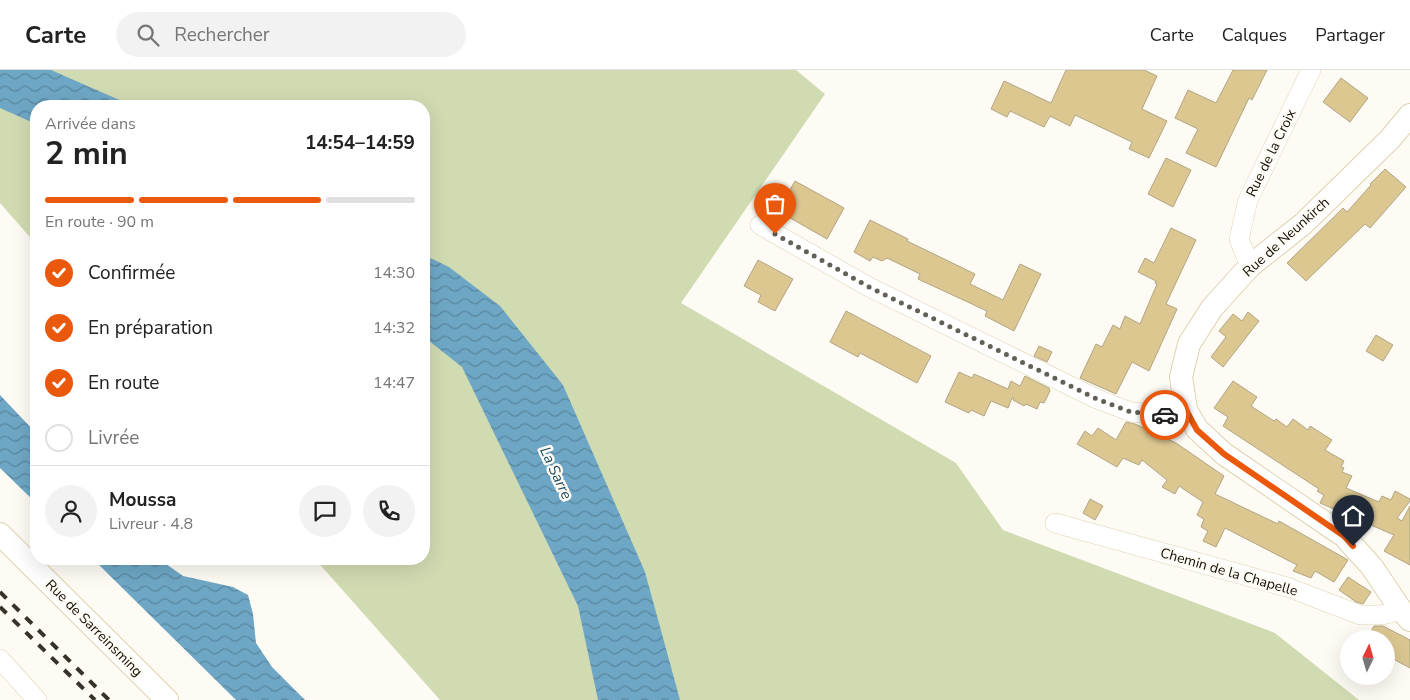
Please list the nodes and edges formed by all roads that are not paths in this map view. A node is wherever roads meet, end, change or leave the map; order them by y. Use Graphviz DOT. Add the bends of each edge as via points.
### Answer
graph roads {
  1 [pos="1311,70"];
  2 [pos="1410,114"];
  3 [pos="760,225"];
  4 [pos="1250,266"];
  5 [pos="1186,410"];
  6 [pos="1056,524"];
  7 [pos="0,534"];
  8 [pos="30,564"];
  9 [pos="31,565"];
  10 [pos="1405,615"];
  11 [pos="0,659"];
  12 [pos="37,700"];
  13 [pos="167,700"];
  1 -- 4 [label="street, Rue de la Croix" via="1248,200 1239,240"];
  2 -- 4 [label="street, Rue de Neunkirch" via="1390,139 1303,224"];
  3 -- 5 [label="street" via="869,287 1097,399 1131,412 1165,415"];
  4 -- 5 [label="street, Rue de Neunkirch" via="1212,308 1189,344 1181,377"];
  5 -- 10 [label="street" via="1197,430 1224,454 1344,536 1372,567"];
  6 -- 10 [label="street, Chemin de la Chapelle" via="1287,588 1360,615"];
  7 -- 8 [label="street, Rue de Sarreinsming"];
  9 -- 13 [label="street, Rue de Sarreinsming"];
  11 -- 12 [label="street"];
}
